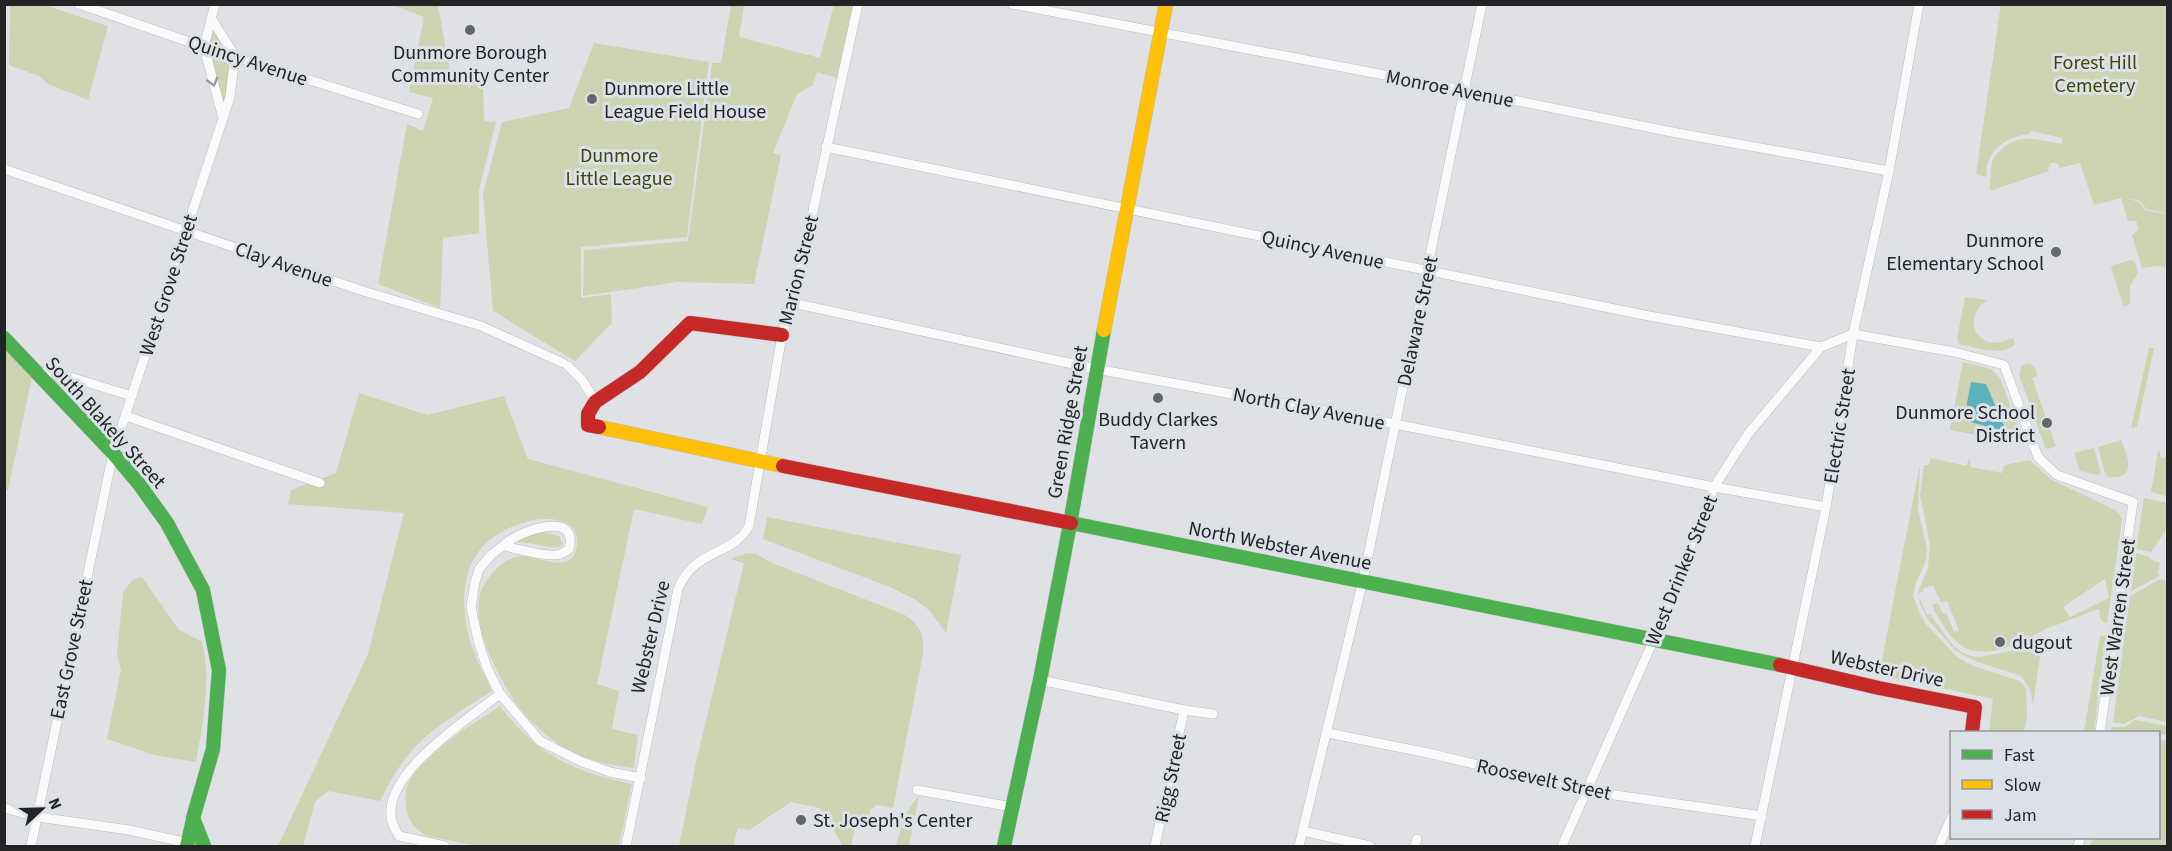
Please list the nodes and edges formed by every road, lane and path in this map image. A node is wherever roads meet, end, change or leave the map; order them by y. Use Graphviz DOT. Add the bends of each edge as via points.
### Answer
graph roads {
  1 [pos="79,4"];
  2 [pos="215,4"];
  3 [pos="858,4"];
  4 [pos="1012,4"];
  5 [pos="1167,4"];
  6 [pos="1482,4"];
  7 [pos="1919,4"];
  8 [pos="211,18"];
  9 [pos="1160,34"];
  10 [pos="204,47"];
  11 [pos="235,56"];
  12 [pos="1463,90"];
  13 [pos="418,114"];
  14 [pos="223,118"];
  15 [pos="826,147"];
  16 [pos="4,169"];
  17 [pos="1889,171"];
  18 [pos="1128,208"];
  19 [pos="186,230"];
  20 [pos="1427,271"];
  21 [pos="793,303"];
  22 [pos="1853,334"];
  23 [pos="782,335"];
  24 [pos="4,338"];
  25 [pos="1821,347"];
  26 [pos="1096,369"];
  27 [pos="36,372"];
  28 [pos="132,396"];
  29 [pos="596,402"];
  30 [pos="126,416"];
  31 [pos="1395,424"];
  32 [pos="113,453"];
  33 [pos="761,462"];
  34 [pos="320,483"];
  35 [pos="1714,487"];
  36 [pos="1826,507"];
  37 [pos="1070,524"];
  38 [pos="743,536"];
  39 [pos="504,545"];
  40 [pos="1363,580"];
  41 [pos="1654,639"];
  42 [pos="1791,667"];
  43 [pos="1040,680"];
  44 [pos="500,694"];
  45 [pos="1184,710"];
  46 [pos="1212,714"];
  47 [pos="1972,731"];
  48 [pos="2100,731"];
  49 [pos="1328,734"];
  50 [pos="641,778"];
  51 [pos="917,789"];
  52 [pos="1587,791"];
  53 [pos="1012,807"];
  54 [pos="4,808"];
  55 [pos="1762,816"];
  56 [pos="38,817"];
  57 [pos="193,818"];
  58 [pos="1950,821"];
  59 [pos="1303,831"];
  60 [pos="187,845"];
  61 [pos="31,846"];
  62 [pos="204,846"];
  63 [pos="445,846"];
  64 [pos="626,846"];
  65 [pos="1004,846"];
  66 [pos="1155,846"];
  67 [pos="1299,846"];
  68 [pos="1370,846"];
  69 [pos="1562,846"];
  70 [pos="1755,846"];
  71 [pos="1939,846"];
  1 -- 10 [label="street, Quincy Avenue"];
  2 -- 8 [label="street"];
  3 -- 15 [label="street, Marion Street"];
  4 -- 9 [label="street, Monroe Avenue"];
  5 -- 9 [label="street, Green Ridge Street"];
  6 -- 12 [label="street, Delaware Street"];
  7 -- 17 [label="street, Electric Street"];
  8 -- 10 [label="street"];
  8 -- 11 [label="street"];
  9 -- 12 [label="street, Monroe Avenue"];
  9 -- 18 [label="street, Green Ridge Street"];
  10 -- 11 [label="street, Quincy Avenue"];
  10 -- 14 [label="street, one-way"];
  11 -- 13 [label="street, Quincy Avenue"];
  11 -- 14 [label="street, West Grove Street"];
  12 -- 17 [label="street, Monroe Avenue"];
  12 -- 20 [label="street, Delaware Street"];
  14 -- 19 [label="street, West Grove Street"];
  15 -- 18 [label="street, Quincy Avenue"];
  15 -- 21 [label="street, Marion Street"];
  16 -- 19 [label="street, Clay Avenue"];
  17 -- 22 [label="street, Electric Street"];
  18 -- 20 [label="street, Quincy Avenue"];
  18 -- 26 [label="street, Green Ridge Street"];
  19 -- 28 [label="street, West Grove Street"];
  19 -- 29 [label="street, Clay Avenue" via="363,291 481,326 565,364 582,380"];
  20 -- 25 [label="street, Quincy Avenue"];
  20 -- 31 [label="street, Delaware Street"];
  21 -- 23 [label="street, Marion Street"];
  21 -- 26 [label="street, North Clay Avenue"];
  22 -- 25 [label="street, West Drinker Street"];
  22 -- 36 [label="street, Electric Street"];
  22 -- 48 [label="street, West Warren Street" via="2004,365 2038,457 2057,475 2133,502"];
  23 -- 29 [label="street" via="690,324 644,369"];
  23 -- 33 [label="street, Marion Street"];
  24 -- 27 [label="street, South Blakely Street"];
  25 -- 35 [label="street, West Drinker Street" via="1748,434"];
  26 -- 31 [label="street, North Clay Avenue"];
  26 -- 37 [label="street, Green Ridge Street"];
  27 -- 28 [label="street" via="60,374"];
  27 -- 32 [label="street, South Blakely Street"];
  28 -- 30 [label="street, West Grove Street"];
  29 -- 33 [label="street" via="586,420 592,427"];
  30 -- 32 [label="street, West Grove Street"];
  30 -- 34 [label="street"];
  31 -- 35 [label="street, North Clay Avenue"];
  31 -- 40 [label="street, Delaware Street"];
  32 -- 56 [label="street, East Grove Street"];
  32 -- 57 [label="street, South Blakely Street" via="166,523 203,590 219,670 213,748"];
  33 -- 37 [label="street, North Webster Avenue"];
  33 -- 38 [label="street, Marion Street" via="749,526"];
  35 -- 36 [label="street, North Clay Avenue"];
  35 -- 41 [label="street, West Drinker Street"];
  36 -- 42 [label="street, Electric Street"];
  37 -- 40 [label="street, North Webster Avenue"];
  37 -- 43 [label="street, Green Ridge Street"];
  38 -- 50 [label="street, Webster Drive" via="699,561 682,577"];
  39 -- 39 [label="street" via="554,556 569,549 571,543 558,526 544,526 512,537"];
  39 -- 44 [label="street" via="479,569 471,607 484,658"];
  40 -- 41 [label="street, North Webster Avenue"];
  40 -- 49 [label="street, Delaware Street"];
  41 -- 42 [label="street, North Webster Avenue"];
  41 -- 52 [label="street, West Drinker Street"];
  42 -- 47 [label="street, Webster Drive" via="1976,706"];
  42 -- 55 [label="street, Electric Street"];
  43 -- 45 [label="street"];
  43 -- 53 [label="street, Green Ridge Street"];
  44 -- 50 [label="street" via="540,741 610,772"];
  44 -- 63 [label="street" via="439,739 399,783 390,812 399,836"];
  45 -- 46 [label="street"];
  45 -- 66 [label="street, Rigg Street"];
  49 -- 52 [label="street, Roosevelt Street"];
  49 -- 59 [label="street, Delaware Street"];
  50 -- 64 [label="street, Webster Drive"];
  51 -- 53 [label="street"];
  52 -- 55 [label="street, Roosevelt Street"];
  52 -- 69 [label="street, West Drinker Street"];
  53 -- 65 [label="street, Green Ridge Street"];
  54 -- 56 [label="street"];
  55 -- 70 [label="street, Electric Street"];
  56 -- 60 [label="street" via="129,830"];
  56 -- 61 [label="street, East Grove Street"];
  57 -- 60 [label="street, South Blakely Street"];
  57 -- 62 [label="street"];
  58 -- 71 [label="street"];
  59 -- 67 [label="street, Delaware Street"];
  59 -- 68 [label="street"];
}
